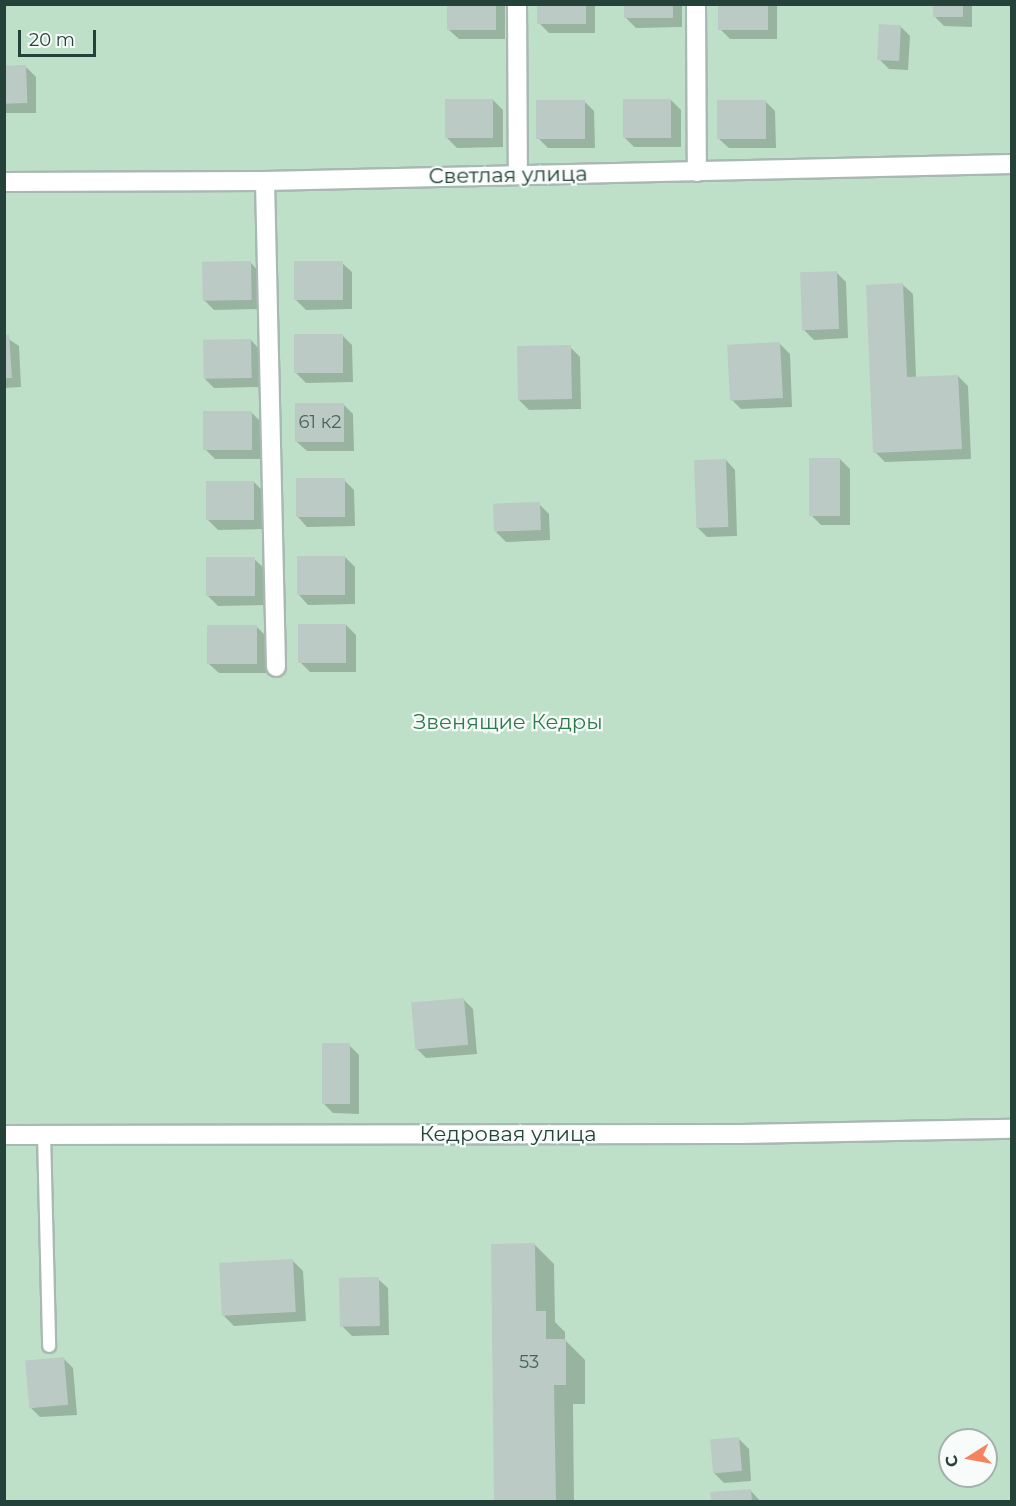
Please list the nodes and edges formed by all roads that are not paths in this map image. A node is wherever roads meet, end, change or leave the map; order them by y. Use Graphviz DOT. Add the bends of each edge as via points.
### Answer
graph roads {
  1 [pos="517,4"];
  2 [pos="696,4"];
  3 [pos="1011,164"];
  4 [pos="697,172"];
  5 [pos="518,174"];
  6 [pos="265,181"];
  7 [pos="4,182"];
  8 [pos="276,667"];
  9 [pos="1011,1129"];
  10 [pos="44,1134"];
  11 [pos="4,1135"];
  12 [pos="49,1346"];
  1 -- 5 [label="street"];
  2 -- 4 [label="street"];
  3 -- 4 [label="street, Светлая улица"];
  4 -- 5 [label="street, Светлая улица"];
  5 -- 6 [label="street, Светлая улица"];
  6 -- 7 [label="street, Светлая улица"];
  6 -- 8 [label="street"];
  9 -- 10 [label="street, Кедровая улица" via="741,1134"];
  10 -- 11 [label="street, Кедровая улица"];
  10 -- 12 [label="lane"];
}
